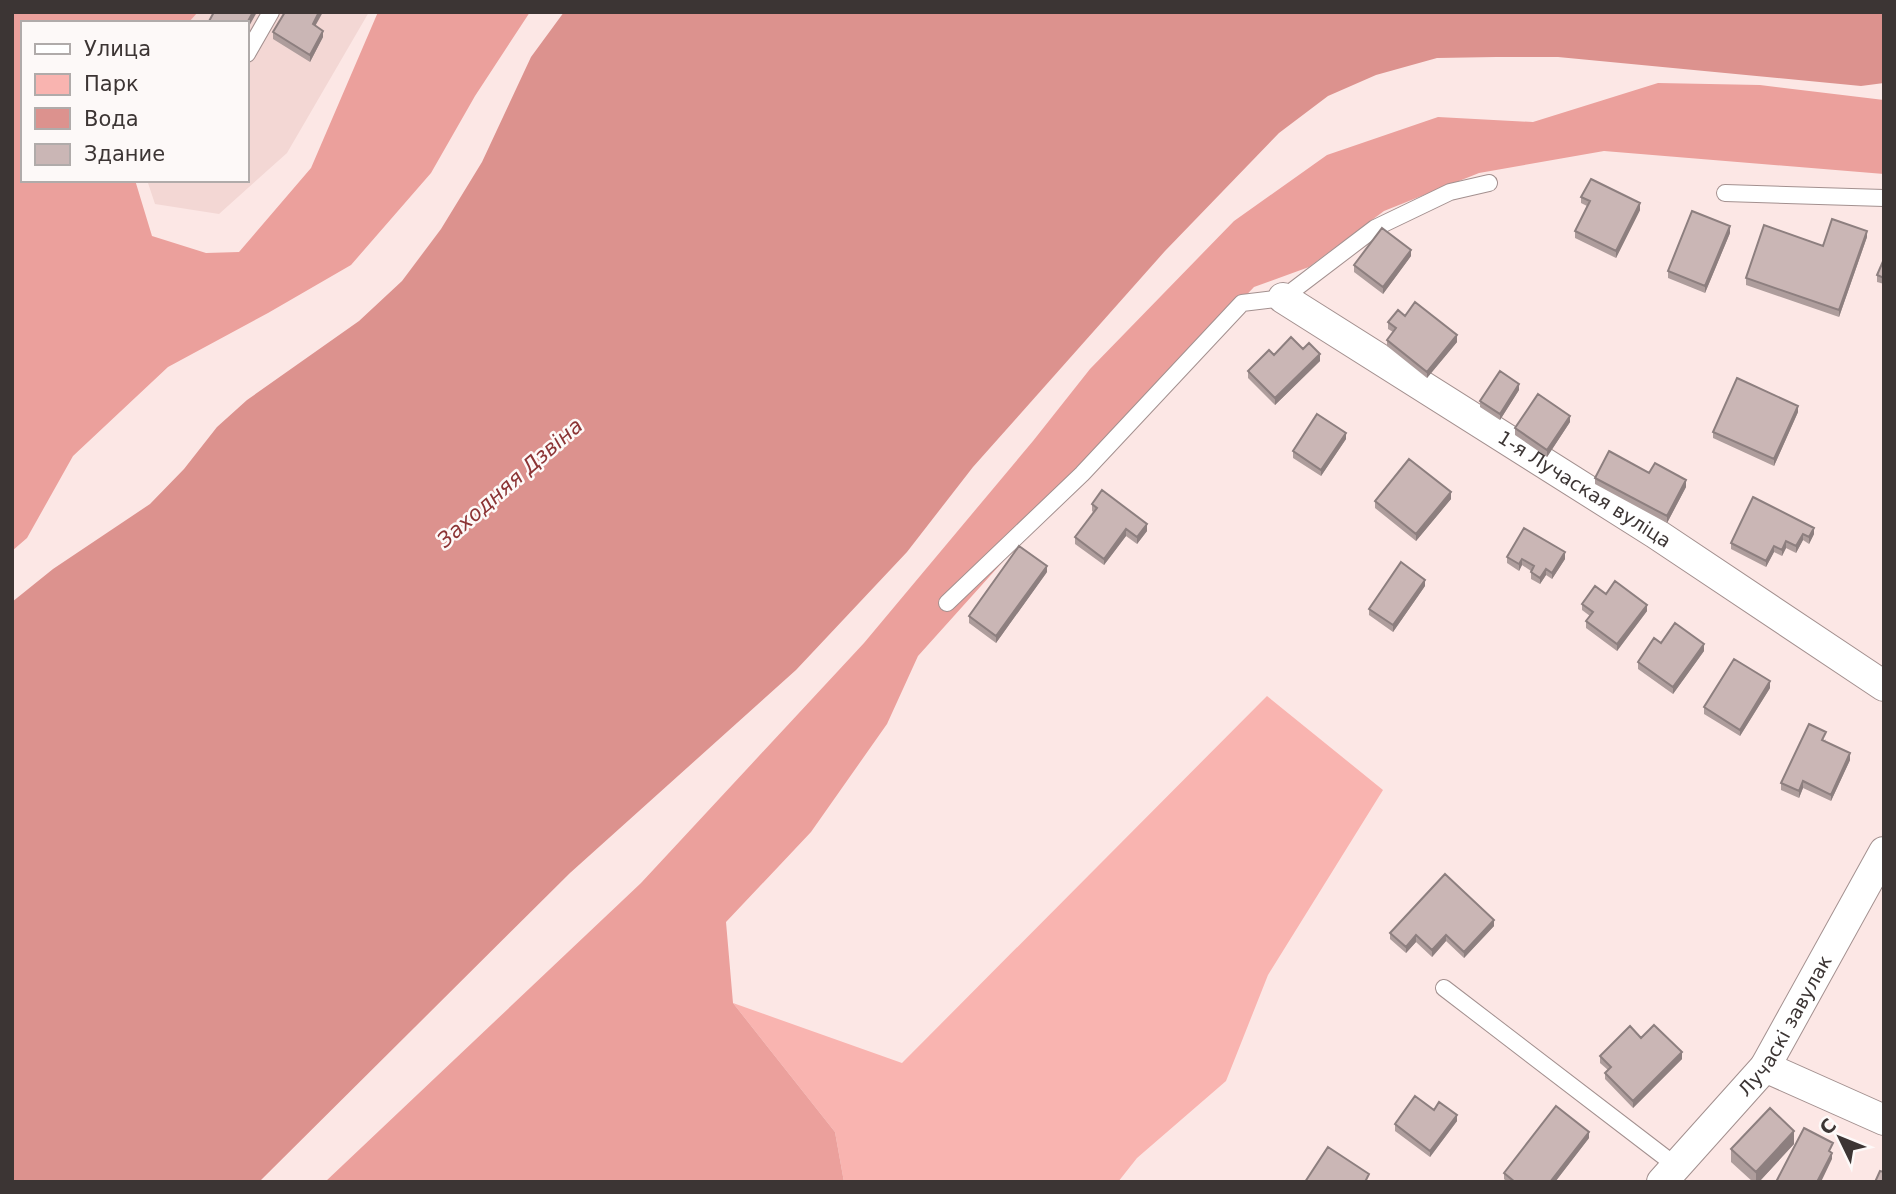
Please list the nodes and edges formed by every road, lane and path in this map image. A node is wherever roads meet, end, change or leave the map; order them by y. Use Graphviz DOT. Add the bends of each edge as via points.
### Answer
graph roads {
  1 [pos="271,12"];
  2 [pos="248,52"];
  3 [pos="1489,183"];
  4 [pos="1725,193"];
  5 [pos="1884,198"];
  6 [pos="1283,298"];
  7 [pos="947,603"];
  8 [pos="1884,686"];
  9 [pos="1884,852"];
  10 [pos="1444,988"];
  11 [pos="1765,1067"];
  12 [pos="1884,1119"];
  13 [pos="1668,1174"];
  1 -- 2 [label="lane"];
  3 -- 6 [label="lane" via="1450,192 1375,228"];
  4 -- 5 [label="lane"];
  6 -- 7 [label="lane" via="1242,303 1082,474"];
  6 -- 8 [label="street, 1-я Лучаская вуліца" via="1655,533"];
  9 -- 11 [label="street, Лучаскі завулак"];
  10 -- 13 [label="lane"];
  11 -- 12 [label="street"];
  11 -- 13 [label="street, Лучаскі завулак"];
}
